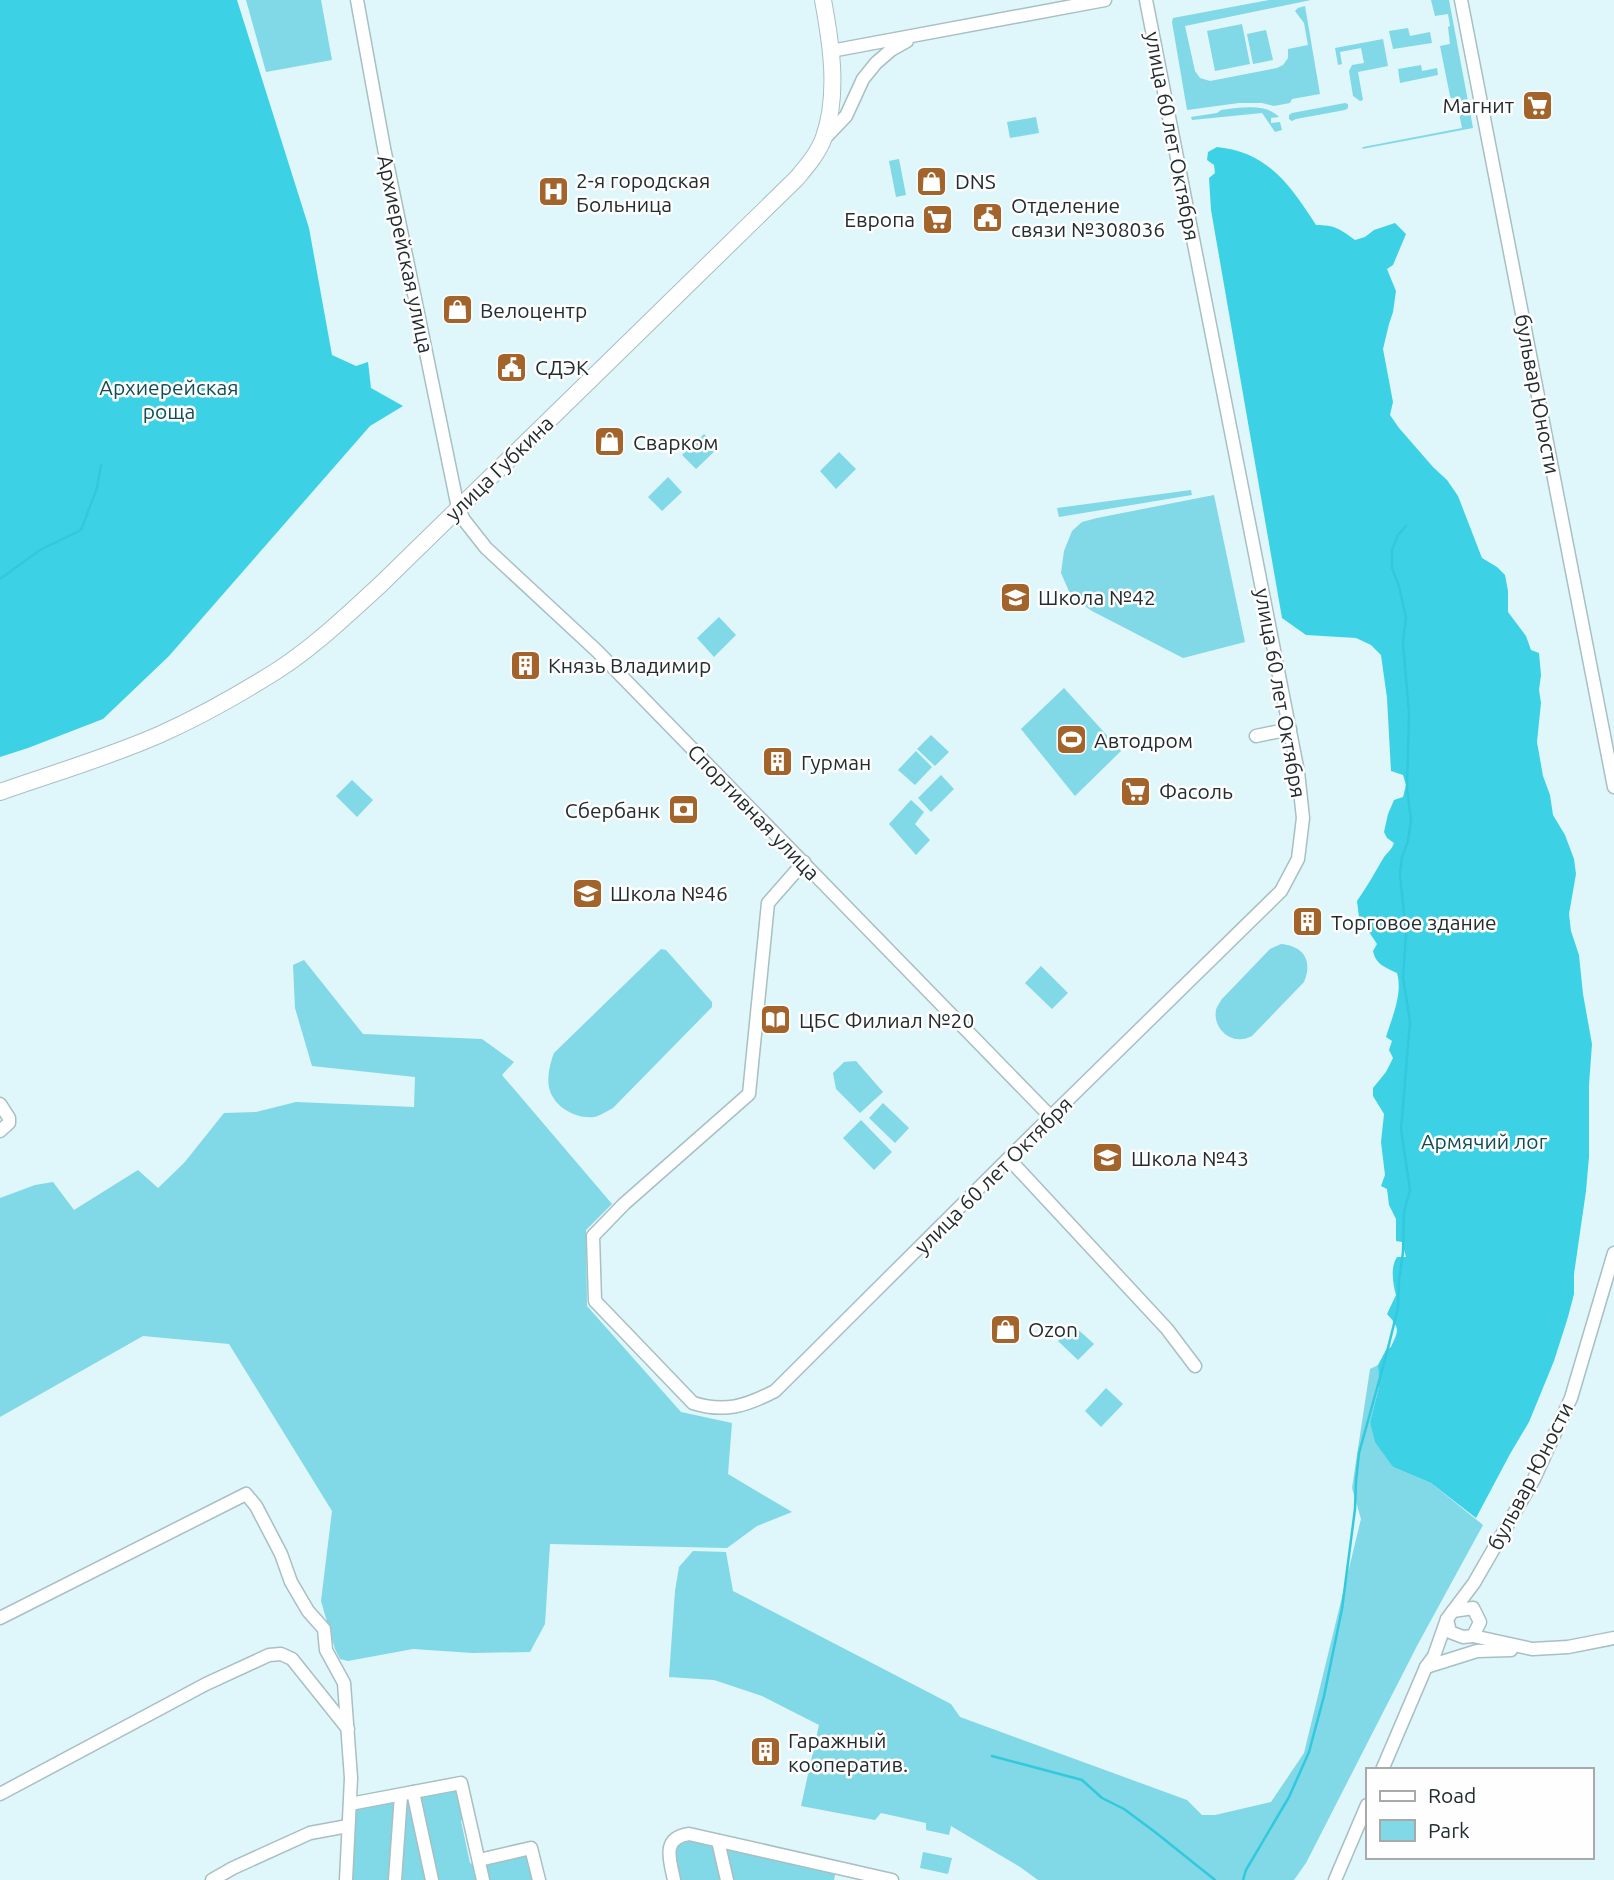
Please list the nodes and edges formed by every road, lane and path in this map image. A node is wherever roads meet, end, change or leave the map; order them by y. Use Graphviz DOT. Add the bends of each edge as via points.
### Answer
graph roads {
  1 [pos="357,0"];
  2 [pos="823,0"];
  3 [pos="1105,0"];
  4 [pos="1146,0"];
  5 [pos="1461,0"];
  6 [pos="916,35"];
  7 [pos="831,51"];
  8 [pos="824,139"];
  9 [pos="458,508"];
  10 [pos="1290,729"];
  11 [pos="1256,736"];
  12 [pos="1614,788"];
  13 [pos="0,792"];
  14 [pos="804,862"];
  15 [pos="0,1104"];
  16 [pos="1051,1117"];
  17 [pos="0,1131"];
  18 [pos="1009,1159"];
  19 [pos="1614,1253"];
  20 [pos="1195,1366"];
  21 [pos="1474,1583"];
  22 [pos="1472,1608"];
  23 [pos="1450,1615"];
  24 [pos="0,1618"];
  25 [pos="1479,1622"];
  26 [pos="1468,1636"];
  27 [pos="1614,1638"];
  28 [pos="1501,1643"];
  29 [pos="1532,1649"];
  30 [pos="1434,1656"];
  31 [pos="1426,1667"];
  32 [pos="348,1729"];
  33 [pos="1383,1768"];
  34 [pos="407,1793"];
  35 [pos="0,1794"];
  36 [pos="350,1804"];
  37 [pos="1366,1807"];
  38 [pos="348,1826"];
  39 [pos="719,1841"];
  40 [pos="479,1860"];
  41 [pos="212,1880"];
  42 [pos="346,1880"];
  43 [pos="395,1880"];
  44 [pos="432,1880"];
  45 [pos="483,1880"];
  46 [pos="540,1880"];
  47 [pos="674,1880"];
  48 [pos="727,1880"];
  49 [pos="891,1880"];
  50 [pos="1335,1880"];
  1 -- 9 [label="street, Архиерейская улица"];
  2 -- 7 [label="main road, улица Губкина"];
  3 -- 6 [label="street"];
  4 -- 10 [label="street, улица 60 лет Октября"];
  5 -- 12 [label="street, бульвар Юности"];
  6 -- 7 [label="street"];
  6 -- 8 [label="street" via="876,62 846,116"];
  7 -- 8 [label="main road, улица Губкина" via="832,89"];
  8 -- 9 [label="main road, улица Губкина" via="797,178"];
  9 -- 13 [label="main road, улица Губкина" via="370,594 279,669 160,734"];
  9 -- 14 [label="street, Спортивная улица" via="486,548 597,651"];
  10 -- 11 [label="street"];
  10 -- 16 [label="street, улица 60 лет Октября" via="1303,818 1298,859 1281,891"];
  14 -- 16 [label="street, Спортивная улица"];
  14 -- 18 [label="street, улица 60 лет Октября" via="768,904 749,1094 593,1236 595,1301 693,1403 724,1409 751,1404 775,1391"];
  15 -- 17 [label="street" via="9,1118"];
  16 -- 18 [label="street, улица 60 лет Октября"];
  18 -- 20 [label="street" via="1167,1329"];
  19 -- 21 [label="street, бульвар Юности" via="1571,1398 1534,1479"];
  21 -- 22 [label="street"];
  21 -- 23 [label="street, бульвар Юности"];
  22 -- 23 [label="street"];
  22 -- 25 [label="street"];
  23 -- 26 [label="street" via="1450,1633"];
  23 -- 30 [label="street, бульвар Юности"];
  24 -- 32 [label="street" via="246,1494 281,1554 290,1582 324,1629 326,1650 344,1684"];
  25 -- 26 [label="street"];
  25 -- 28 [label="street"];
  26 -- 28 [label="street"];
  26 -- 30 [label="street"];
  27 -- 29 [label="street"];
  28 -- 29 [label="street"];
  29 -- 31 [label="street" via="1477,1651"];
  30 -- 31 [label="street"];
  31 -- 33 [label="street"];
  32 -- 35 [label="street" via="292,1659 269,1655"];
  32 -- 36 [label="street"];
  34 -- 36 [label="street"];
  34 -- 40 [label="street" via="461,1783"];
  34 -- 43 [label="street"];
  34 -- 44 [label="street"];
  36 -- 38 [label="street"];
  37 -- 50 [label="street"];
  38 -- 41 [label="street" via="310,1833"];
  38 -- 42 [label="street"];
  39 -- 47 [label="street" via="689,1835 672,1841 669,1858"];
  39 -- 48 [label="street"];
  39 -- 49 [label="street"];
  40 -- 45 [label="street"];
  40 -- 46 [label="street" via="531,1848"];
}
